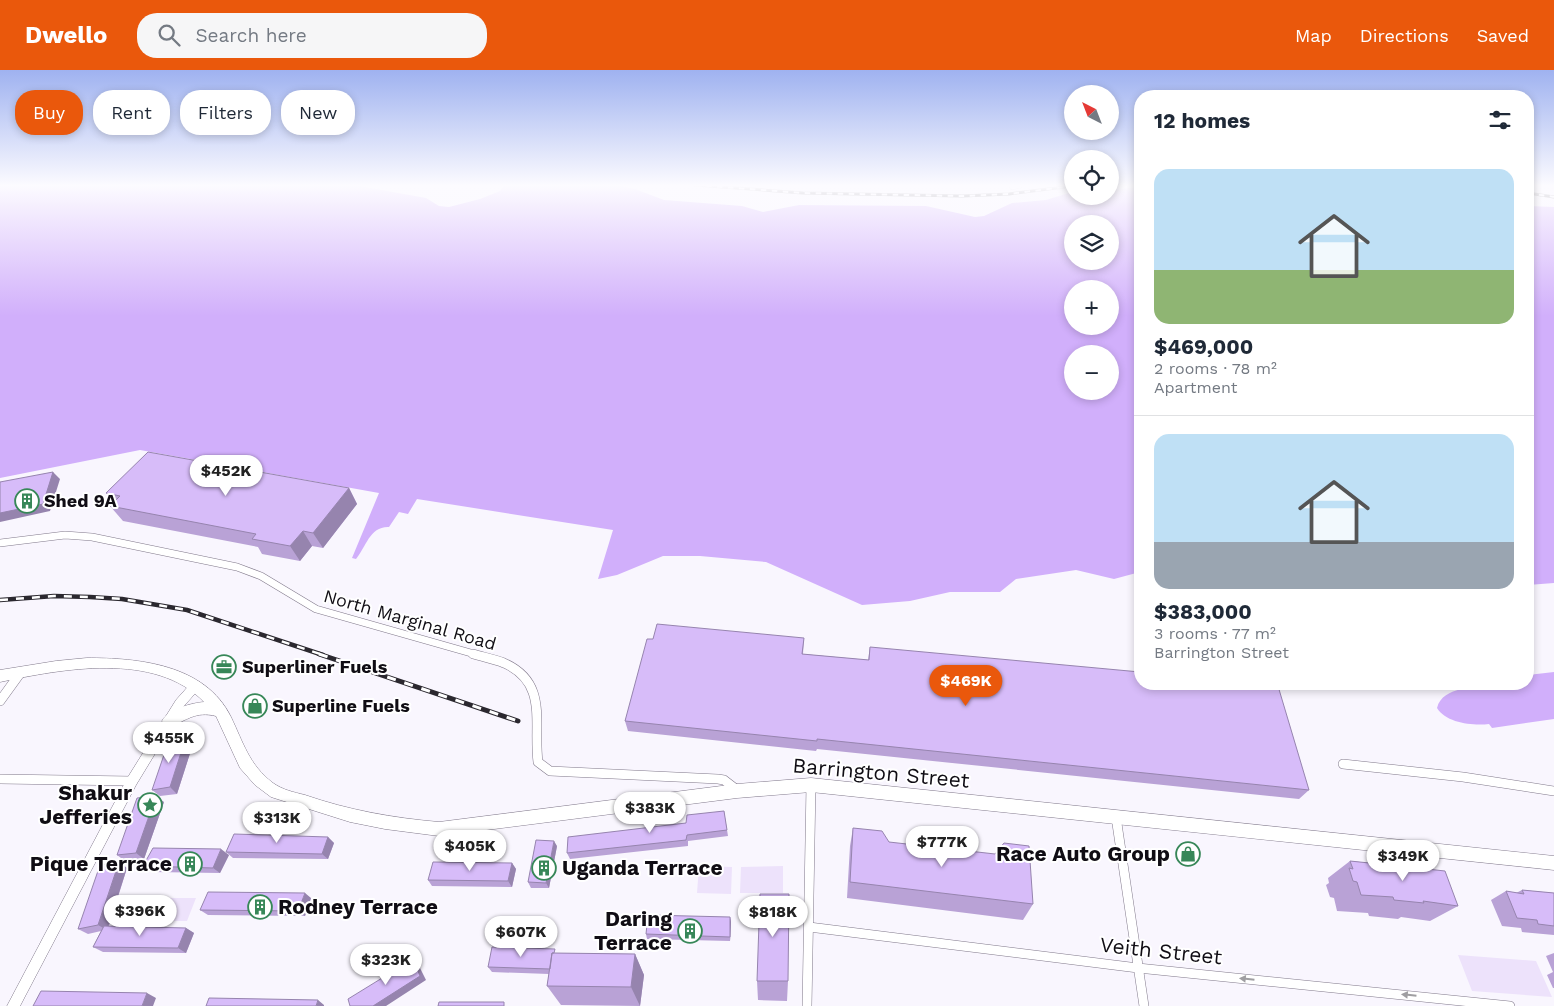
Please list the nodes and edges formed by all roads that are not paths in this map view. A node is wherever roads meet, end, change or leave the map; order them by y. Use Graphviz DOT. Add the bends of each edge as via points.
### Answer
graph roads {
  1 [pos="0,543"];
  2 [pos="21,672"];
  3 [pos="0,676"];
  4 [pos="196,685"];
  5 [pos="0,701"];
  6 [pos="220,711"];
  7 [pos="169,721"];
  8 [pos="1343,764"];
  9 [pos="0,779"];
  10 [pos="132,781"];
  11 [pos="811,785"];
  12 [pos="737,791"];
  13 [pos="1554,791"];
  14 [pos="1116,818"];
  15 [pos="1554,863"];
  16 [pos="809,926"];
  17 [pos="1138,968"];
  18 [pos="13,1006"];
  19 [pos="807,1006"];
  20 [pos="1144,1006"];
  21 [pos="1510,1006"];
  1 -- 12 [label="street, North Marginal Road" via="65,535 92,537 252,573 316,609 504,663 517,670 529,680 535,691 538,709 535,749 538,762 550,771 718,779"];
  2 -- 3 [label="main road, Barrington Street"];
  2 -- 4 [label="main road, Barrington Street" via="69,664 107,663 159,670 178,675"];
  2 -- 5 [label="street"];
  4 -- 6 [label="main road, Barrington Street"];
  4 -- 7 [label="street"];
  6 -- 7 [label="main road" via="191,709"];
  6 -- 12 [label="main road, Barrington Street" via="248,768 276,793 351,817 407,826 439,829"];
  7 -- 10 [label="street"];
  8 -- 13 [label="street"];
  9 -- 10 [label="street"];
  10 -- 18 [label="street"];
  11 -- 12 [label="main road, Barrington Street"];
  11 -- 14 [label="main road, Barrington Street"];
  11 -- 16 [label="street"];
  14 -- 15 [label="main road, Barrington Street"];
  14 -- 17 [label="street"];
  16 -- 17 [label="street, Veith Street"];
  16 -- 19 [label="street"];
  17 -- 20 [label="street"];
  21 -- 17 [label="street, Veith Street, one-way"];
}
